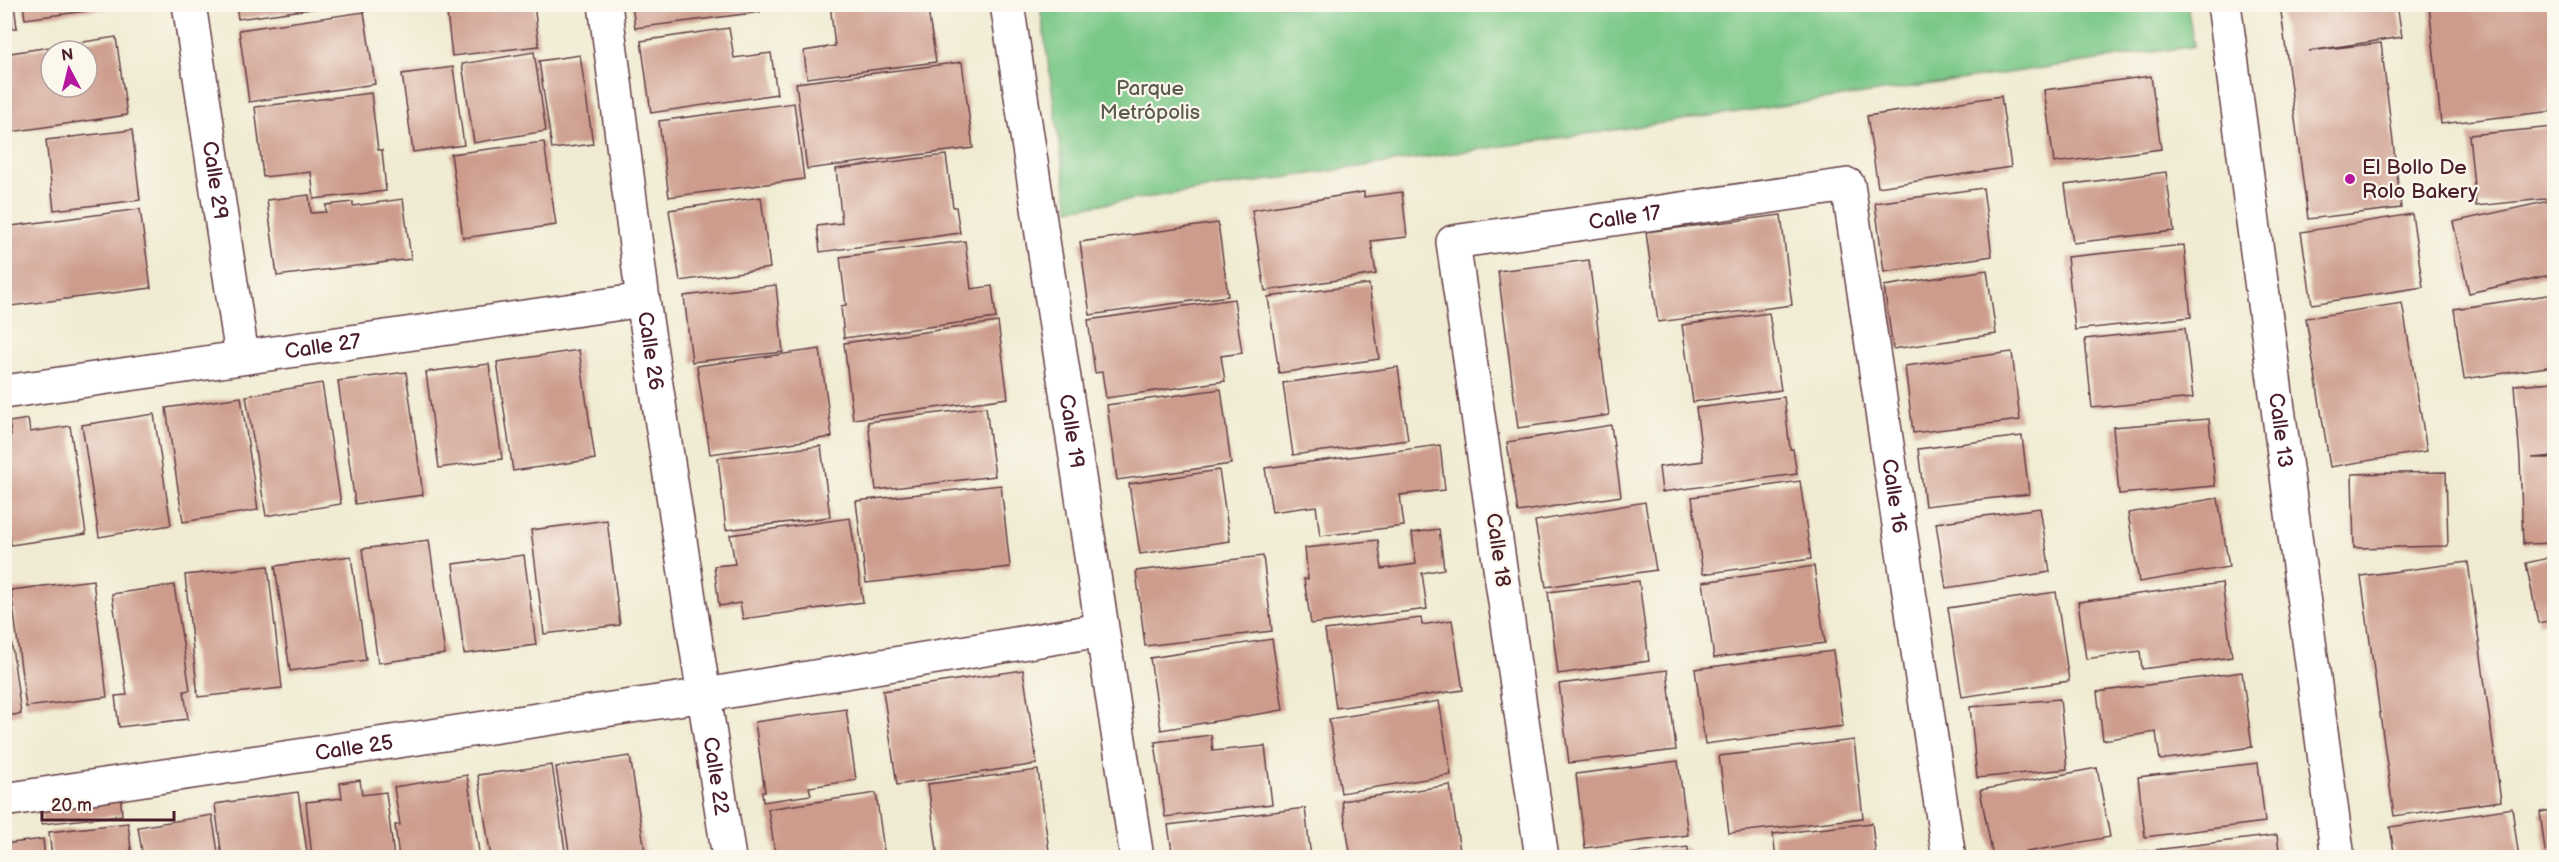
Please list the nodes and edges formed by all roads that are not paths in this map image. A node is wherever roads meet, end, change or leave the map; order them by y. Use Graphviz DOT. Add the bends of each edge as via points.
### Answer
graph roads {
  1 [pos="189,4"];
  2 [pos="605,4"];
  3 [pos="1007,4"];
  4 [pos="2224,4"];
  5 [pos="1797,193"];
  6 [pos="1453,242"];
  7 [pos="643,300"];
  8 [pos="242,356"];
  9 [pos="4,392"];
  10 [pos="1101,630"];
  11 [pos="705,695"];
  12 [pos="4,800"];
  13 [pos="729,858"];
  14 [pos="1137,858"];
  15 [pos="1542,858"];
  16 [pos="1949,858"];
  17 [pos="2338,858"];
  1 -- 8 [label="street, Calle 29"];
  2 -- 7 [label="street, Calle 26"];
  3 -- 10 [label="street, Calle 19"];
  4 -- 17 [label="street, Calle 13"];
  5 -- 6 [label="street, Calle 17"];
  5 -- 16 [label="street, Calle 16" via="1848,185"];
  6 -- 15 [label="street, Calle 18"];
  7 -- 8 [label="street, Calle 27"];
  7 -- 11 [label="street, Calle 26"];
  8 -- 9 [label="street, Calle 27"];
  10 -- 11 [label="street, Calle 25"];
  10 -- 14 [label="street, Calle 19"];
  11 -- 12 [label="street, Calle 25"];
  11 -- 13 [label="street, Calle 22"];
}
